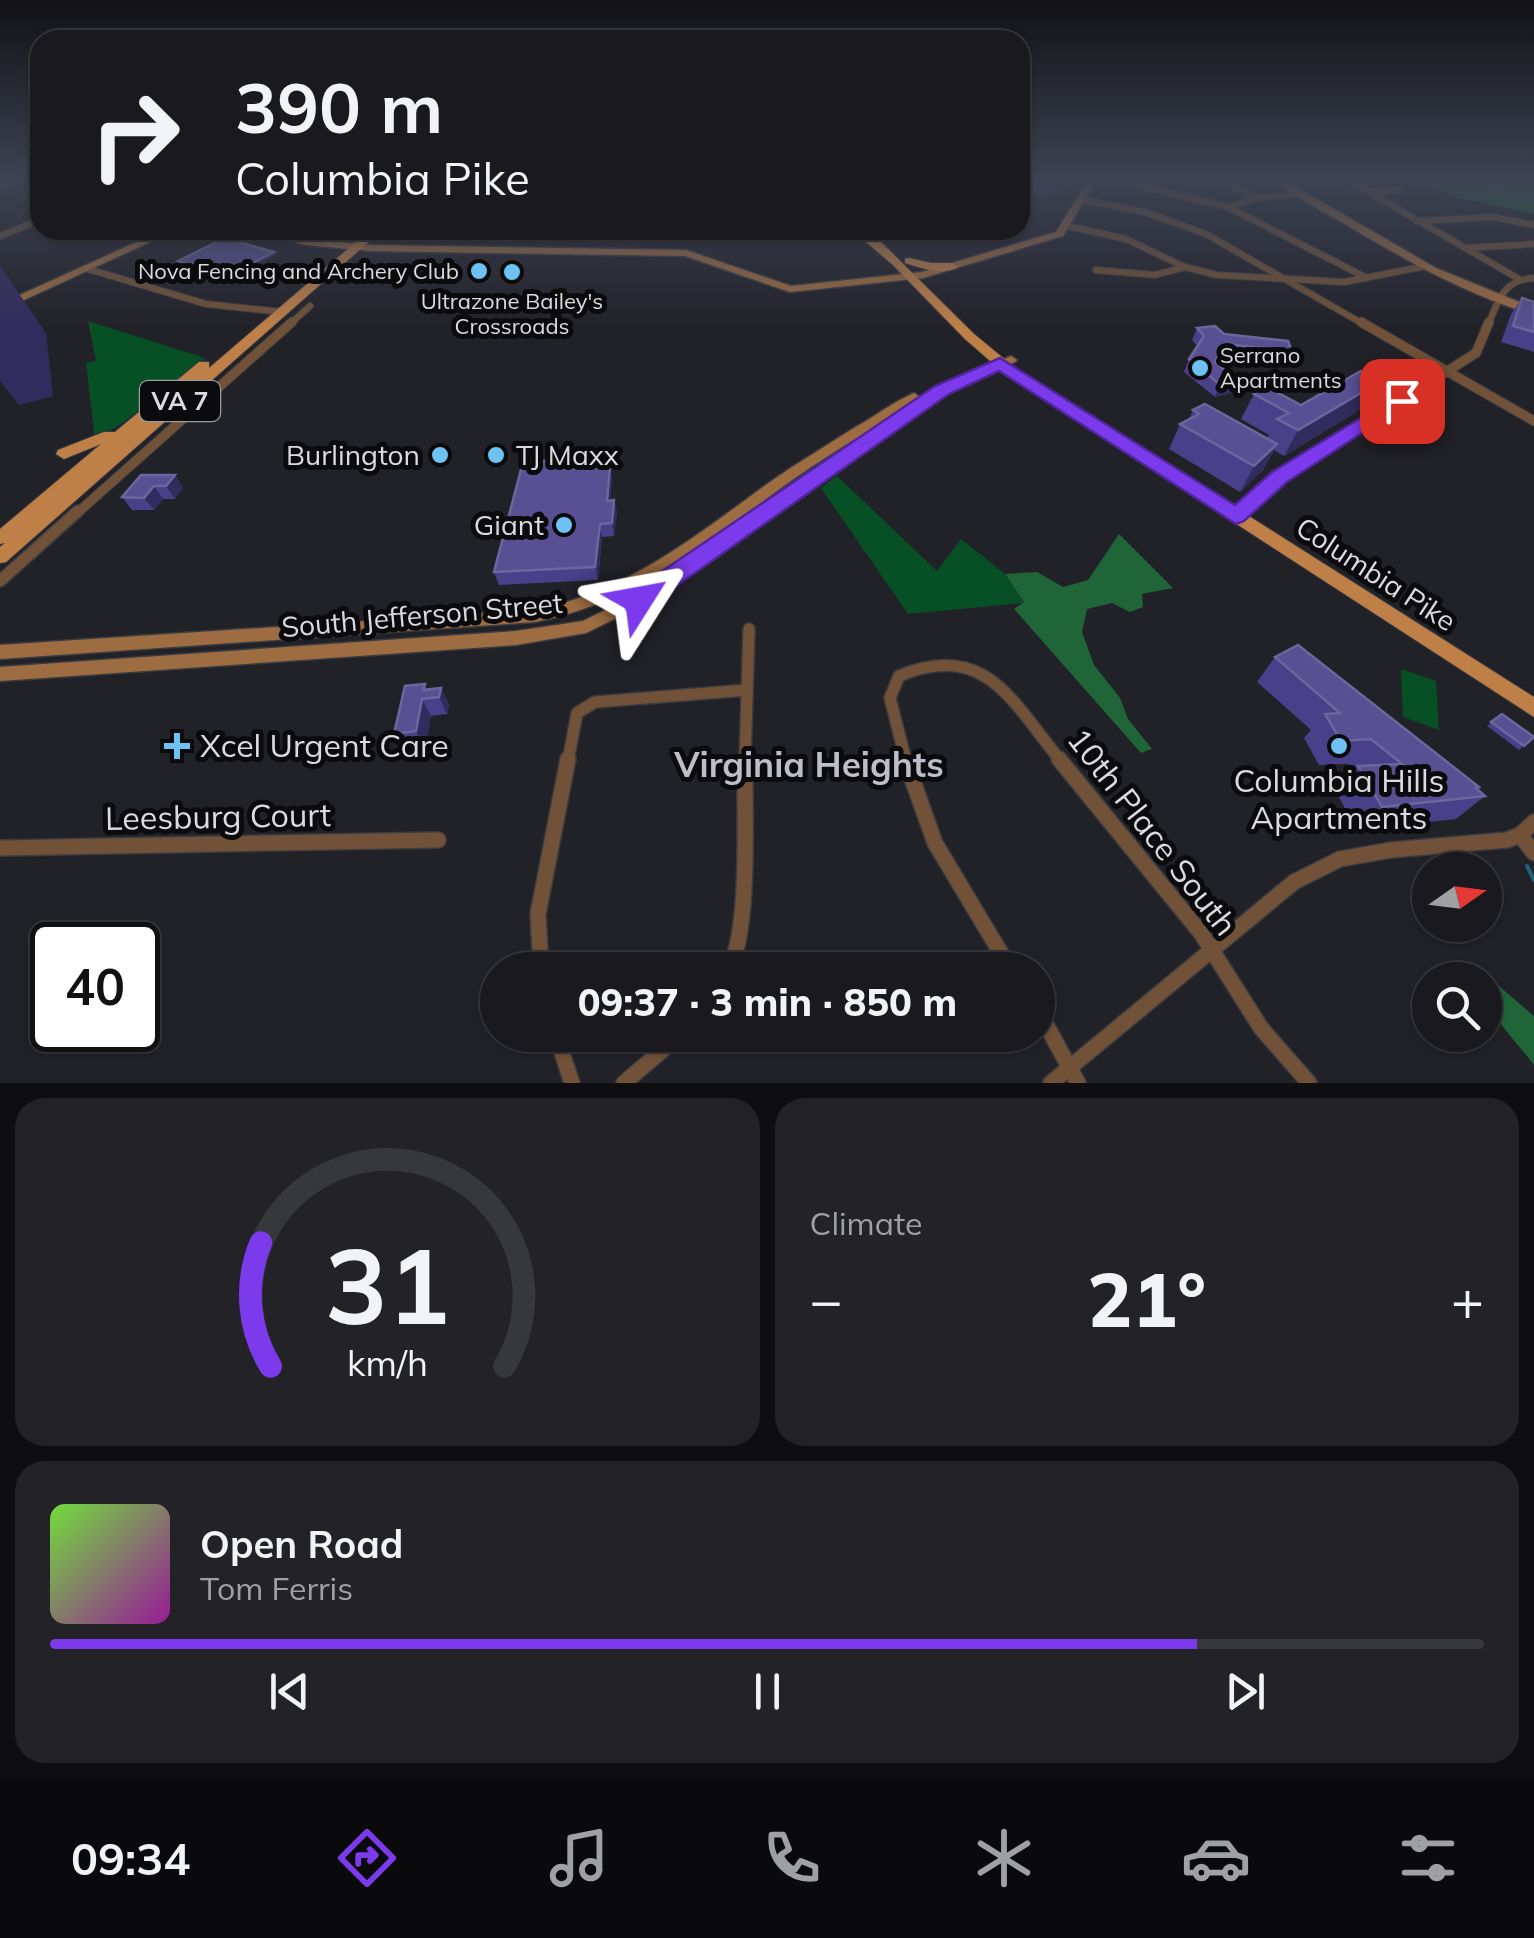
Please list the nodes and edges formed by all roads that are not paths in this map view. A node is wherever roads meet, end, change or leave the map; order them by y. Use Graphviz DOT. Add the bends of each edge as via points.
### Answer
graph roads {
  1 [pos="1064,230"];
  2 [pos="1085,230"];
  3 [pos="1191,230"];
  4 [pos="1270,230"];
  5 [pos="1360,230"];
  6 [pos="1432,230"];
  7 [pos="149,240"];
  8 [pos="311,240"];
  9 [pos="357,240"];
  10 [pos="362,240"];
  11 [pos="870,240"];
  12 [pos="884,240"];
  13 [pos="1534,244"];
  14 [pos="351,247"];
  15 [pos="1466,248"];
  16 [pos="909,261"];
  17 [pos="1421,266"];
  18 [pos="952,267"];
  19 [pos="1185,267"];
  20 [pos="88,268"];
  21 [pos="1096,270"];
  22 [pos="917,276"];
  23 [pos="1520,278"];
  24 [pos="1534,278"];
  25 [pos="1368,279"];
  26 [pos="1288,280"];
  27 [pos="1498,300"];
  28 [pos="0,305"];
  29 [pos="310,306"];
  30 [pos="276,311"];
  31 [pos="1534,312"];
  32 [pos="1002,359"];
  33 [pos="1448,373"];
  34 [pos="160,402"];
  35 [pos="1534,421"];
  36 [pos="64,454"];
  37 [pos="1240,513"];
  38 [pos="0,538"];
  39 [pos="0,557"];
  40 [pos="0,581"];
  41 [pos="749,629"];
  42 [pos="0,652"];
  43 [pos="0,674"];
  44 [pos="747,690"];
  45 [pos="1534,695"];
  46 [pos="1534,708"];
  47 [pos="1534,822"];
  48 [pos="1520,835"];
  49 [pos="438,840"];
  50 [pos="0,848"];
  51 [pos="1534,853"];
  52 [pos="1211,948"];
  53 [pos="540,952"];
  54 [pos="735,952"];
  55 [pos="1000,952"];
  56 [pos="1055,1040"];
  57 [pos="562,1052"];
  58 [pos="660,1052"];
  59 [pos="1070,1066"];
  60 [pos="572,1083"];
  61 [pos="624,1083"];
  62 [pos="1052,1083"];
  63 [pos="1078,1083"];
  64 [pos="1309,1083"];
  1 -- 18 [label="street"];
  2 -- 19 [label="street" via="1126,238"];
  3 -- 26 [label="street"];
  4 -- 25 [label="street"];
  5 -- 17 [label="street"];
  6 -- 15 [label="street"];
  7 -- 20 [label="street"];
  8 -- 14 [label="street"];
  9 -- 14 [label="main road, VA 7"];
  10 -- 14 [label="main road, VA 7"];
  11 -- 22 [label="main road, Columbia Pike"];
  12 -- 16 [label="main road, Columbia Pike"];
  13 -- 15 [label="street"];
  14 -- 22 [label="street" via="686,253 790,288"];
  14 -- 30 [label="main road, VA 7"];
  15 -- 23 [label="street"];
  16 -- 18 [label="main road"];
  16 -- 22 [label="main road, Columbia Pike"];
  17 -- 25 [label="street"];
  17 -- 27 [label="street"];
  18 -- 22 [label="street"];
  19 -- 21 [label="street" via="1154,275"];
  19 -- 26 [label="street"];
  20 -- 28 [label="street"];
  20 -- 30 [label="street" via="206,304"];
  22 -- 32 [label="main road, Columbia Pike"];
  23 -- 24 [label="street"];
  23 -- 27 [label="street"];
  25 -- 26 [label="street"];
  26 -- 33 [label="street"];
  27 -- 31 [label="street"];
  27 -- 33 [label="street" via="1476,353"];
  29 -- 40 [label="street"];
  30 -- 34 [label="main road, VA 7"];
  30 -- 39 [label="main road, VA 7"];
  32 -- 37 [label="main road, Columbia Pike"];
  32 -- 42 [label="street, South Jefferson Street" via="933,384 627,586 580,609"];
  32 -- 43 [label="street, South Jefferson Street" via="942,390 639,600 586,627 516,638"];
  33 -- 35 [label="street"];
  33 -- 37 [label="street" via="1280,477"];
  34 -- 36 [label="main road"];
  34 -- 38 [label="main road, VA 7"];
  37 -- 45 [label="main road, Columbia Pike"];
  37 -- 46 [label="main road, Columbia Pike"];
  41 -- 44 [label="street"];
  44 -- 53 [label="street" via="582,708 574,719 538,914"];
  44 -- 54 [label="street"];
  47 -- 48 [label="street"];
  48 -- 51 [label="street"];
  48 -- 52 [label="street" via="1340,860 1294,882"];
  49 -- 50 [label="street, Leesburg Court"];
  52 -- 55 [label="street, 10th Place South" via="987,672 948,662 922,666 899,676 890,698 906,768 934,843"];
  52 -- 59 [label="street"];
  52 -- 64 [label="street, 10th Place South" via="1261,1028"];
  56 -- 59 [label="street"];
  57 -- 60 [label="street"];
  58 -- 61 [label="street"];
  59 -- 62 [label="street"];
  59 -- 63 [label="street"];
}
